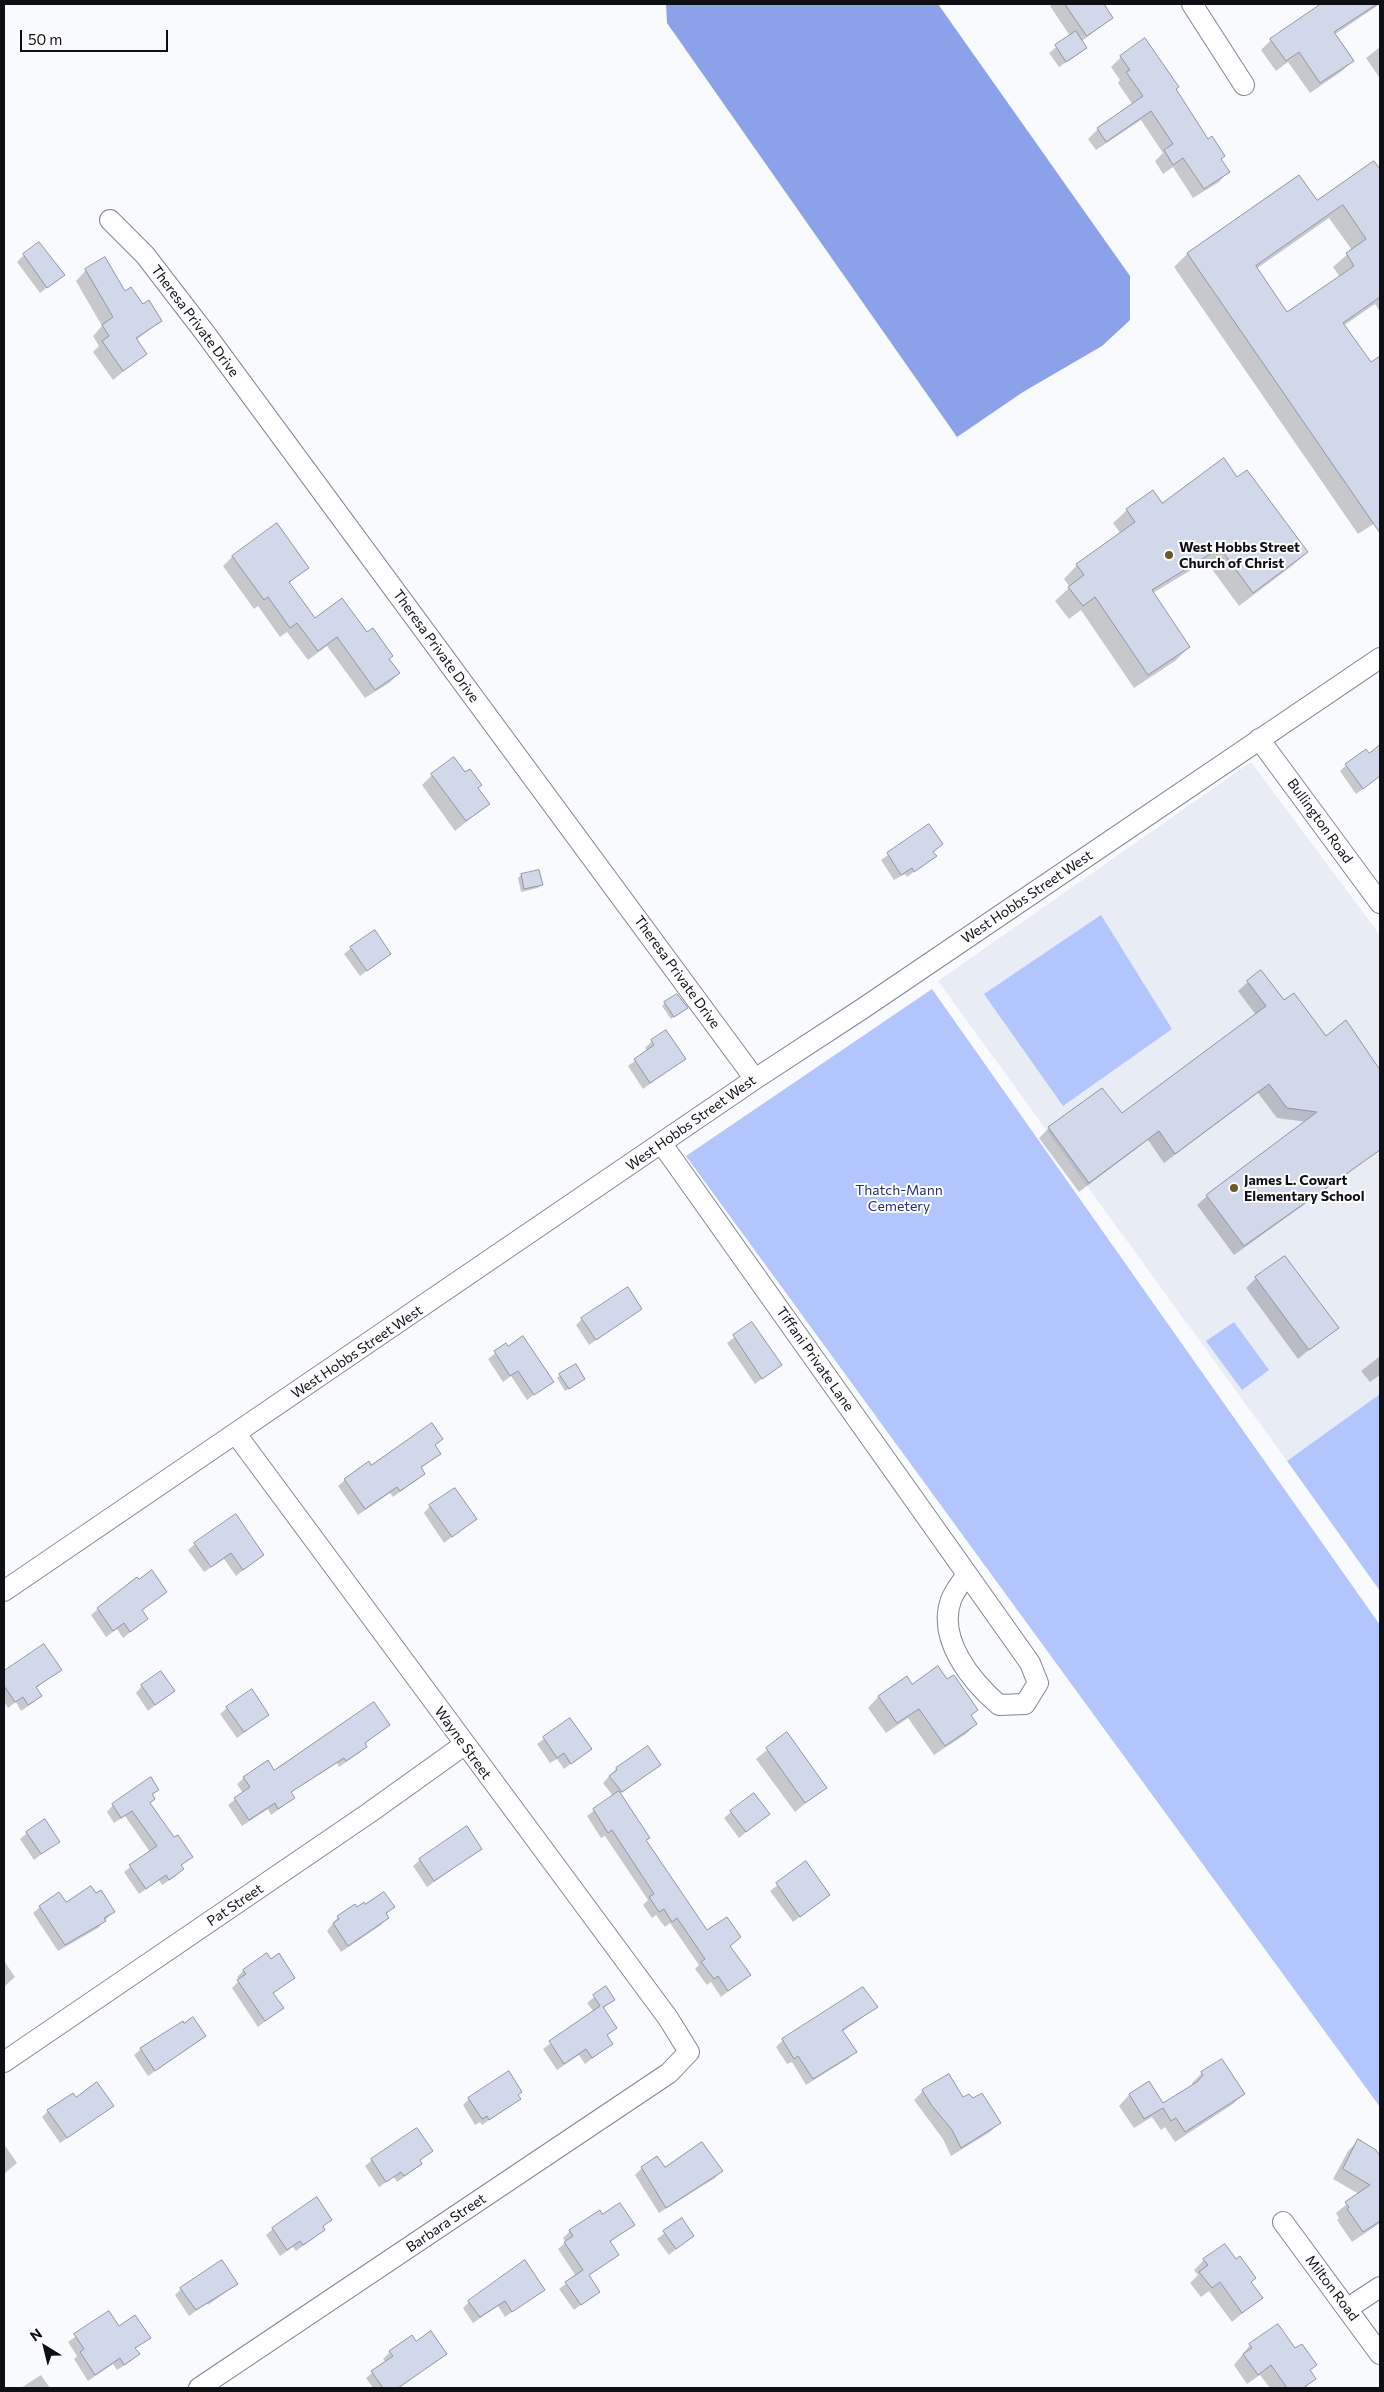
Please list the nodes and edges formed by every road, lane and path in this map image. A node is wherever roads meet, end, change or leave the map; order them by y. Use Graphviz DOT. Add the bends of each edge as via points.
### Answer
graph roads {
  1 [pos="1199,6"];
  2 [pos="1244,85"];
  3 [pos="110,220"];
  4 [pos="1380,658"];
  5 [pos="1259,739"];
  6 [pos="1380,903"];
  7 [pos="755,1079"];
  8 [pos="662,1144"];
  9 [pos="236,1434"];
  10 [pos="967,1574"];
  11 [pos="4,1591"];
  12 [pos="464,1745"];
  13 [pos="689,2052"];
  14 [pos="4,2062"];
  15 [pos="1283,2222"];
  16 [pos="1380,2287"];
  17 [pos="1348,2308"];
  18 [pos="1380,2354"];
  19 [pos="199,2388"];
  1 -- 2 [label="street"];
  3 -- 7 [label="street, Theresa Private Drive" via="145,255 205,333"];
  4 -- 5 [label="street, West Hobbs Street West"];
  5 -- 6 [label="street, Bullington Road"];
  5 -- 7 [label="street, West Hobbs Street West"];
  7 -- 8 [label="street, West Hobbs Street West"];
  8 -- 9 [label="street, West Hobbs Street West"];
  8 -- 10 [label="street, Tiffani Private Lane"];
  9 -- 11 [label="street, West Hobbs Street West"];
  9 -- 12 [label="street, Wayne Street"];
  10 -- 10 [label="street, Tiffani Private Lane" via="951,1600 948,1624 954,1647 979,1687 999,1705 1025,1704 1038,1683 1030,1663"];
  12 -- 13 [label="street, Wayne Street" via="668,2018"];
  12 -- 14 [label="street, Pat Street"];
  13 -- 19 [label="street, Barbara Street" via="669,2073"];
  15 -- 17 [label="street, Milton Road"];
  16 -- 17 [label="street"];
  17 -- 18 [label="street, Milton Road"];
}
